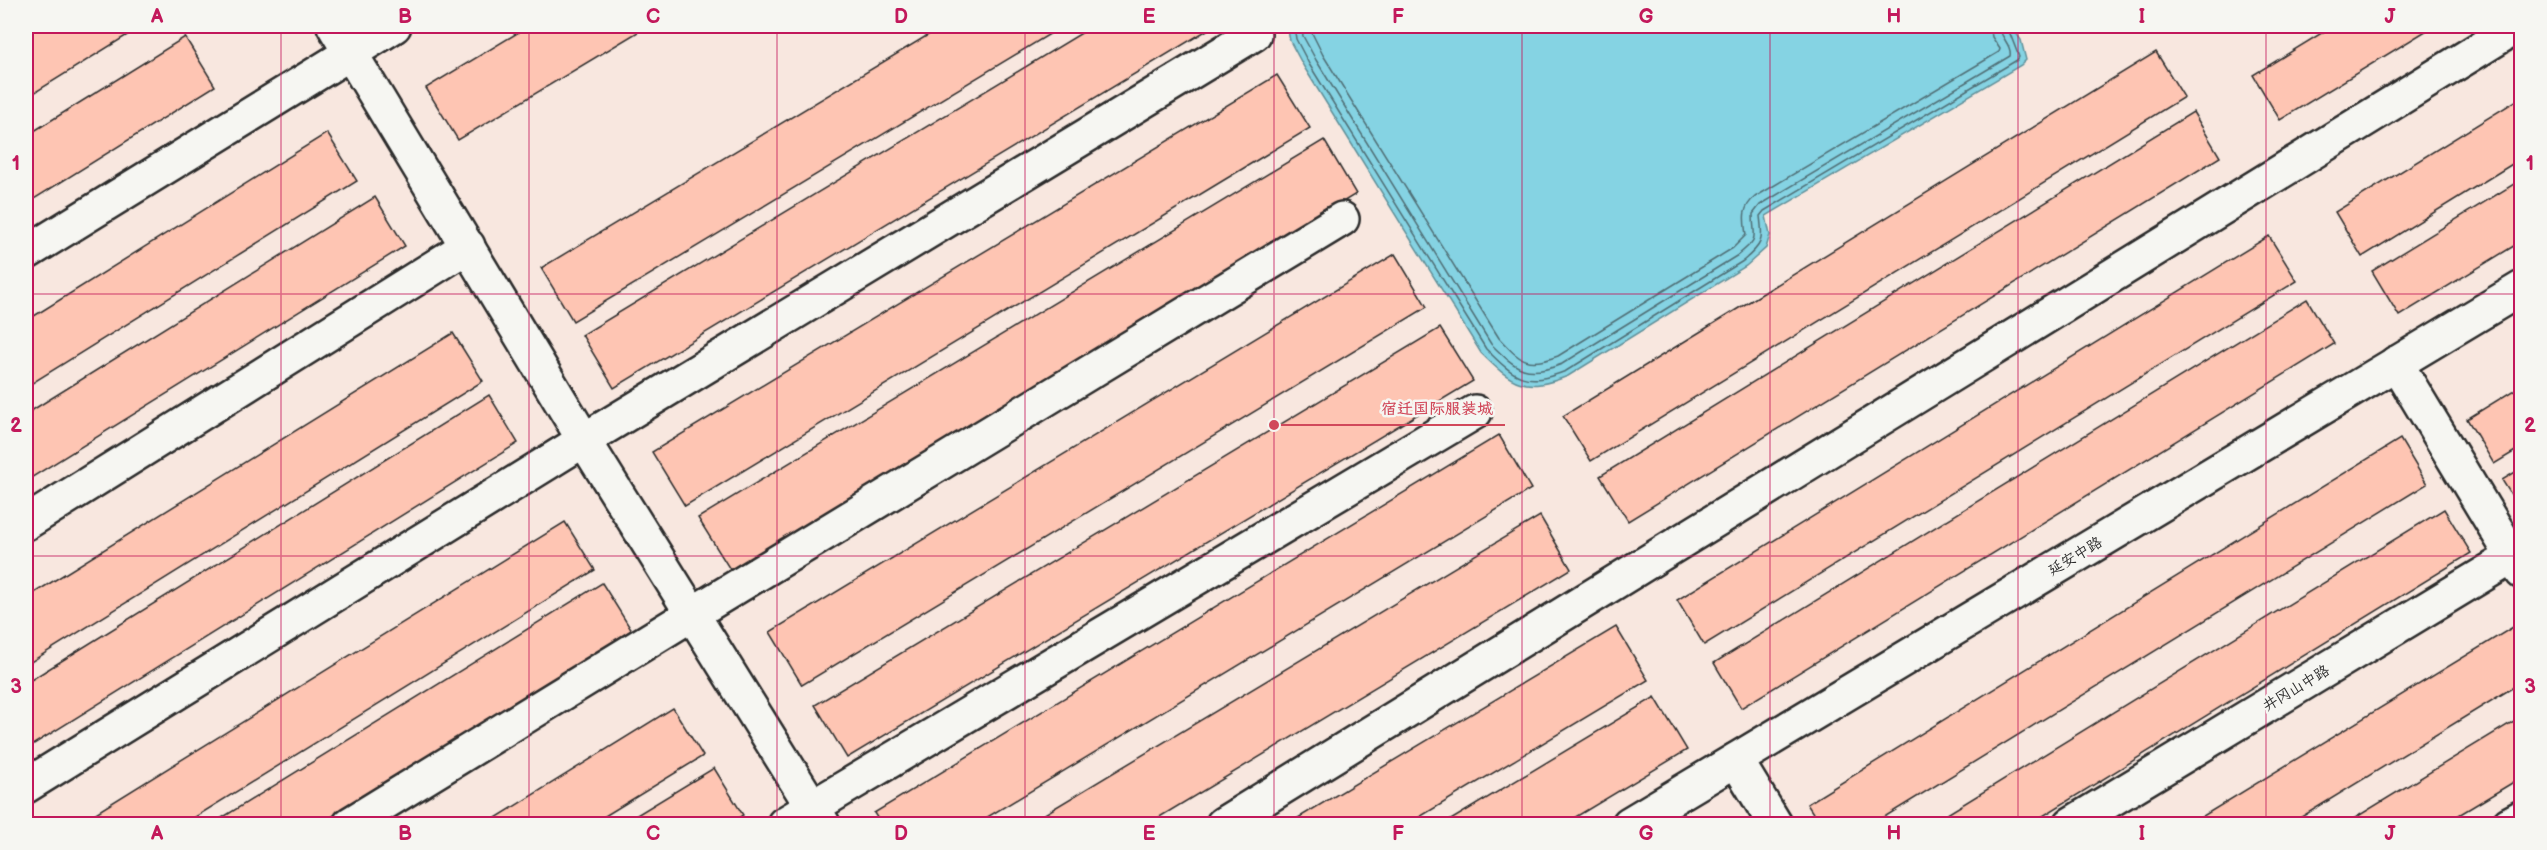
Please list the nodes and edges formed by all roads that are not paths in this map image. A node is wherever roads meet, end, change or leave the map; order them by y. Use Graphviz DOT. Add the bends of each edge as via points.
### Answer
graph roads {
  1 [pos="394,26"];
  2 [pos="2517,26"];
  3 [pos="1254,34"];
  4 [pos="342,39"];
  5 [pos="1342,219"];
  6 [pos="468,246"];
  7 [pos="26,254"];
  8 [pos="2522,288"];
  9 [pos="2397,363"];
  10 [pos="1475,412"];
  11 [pos="584,440"];
  12 [pos="26,523"];
  13 [pos="2518,560"];
  14 [pos="692,614"];
  15 [pos="1736,760"];
  16 [pos="26,786"];
  17 [pos="818,816"];
  18 [pos="2522,817"];
  19 [pos="350,825"];
  20 [pos="784,825"];
  21 [pos="1223,825"];
  22 [pos="1629,825"];
  23 [pos="1775,825"];
  24 [pos="2072,825"];
  25 [pos="2509,825"];
  1 -- 4 [label="street"];
  2 -- 21 [label="street"];
  3 -- 11 [label="street"];
  4 -- 6 [label="street"];
  4 -- 7 [label="street"];
  5 -- 14 [label="street"];
  6 -- 11 [label="street"];
  6 -- 12 [label="street"];
  8 -- 9 [label="street, 延安中路"];
  9 -- 13 [label="street"];
  9 -- 15 [label="street, 延安中路"];
  10 -- 17 [label="street"];
  11 -- 14 [label="street"];
  11 -- 16 [label="street"];
  13 -- 24 [label="street, 井冈山中路"];
  14 -- 17 [label="street"];
  14 -- 19 [label="street"];
  15 -- 22 [label="street, 延安中路"];
  15 -- 23 [label="street"];
  17 -- 20 [label="street"];
  18 -- 25 [label="street"];
}
